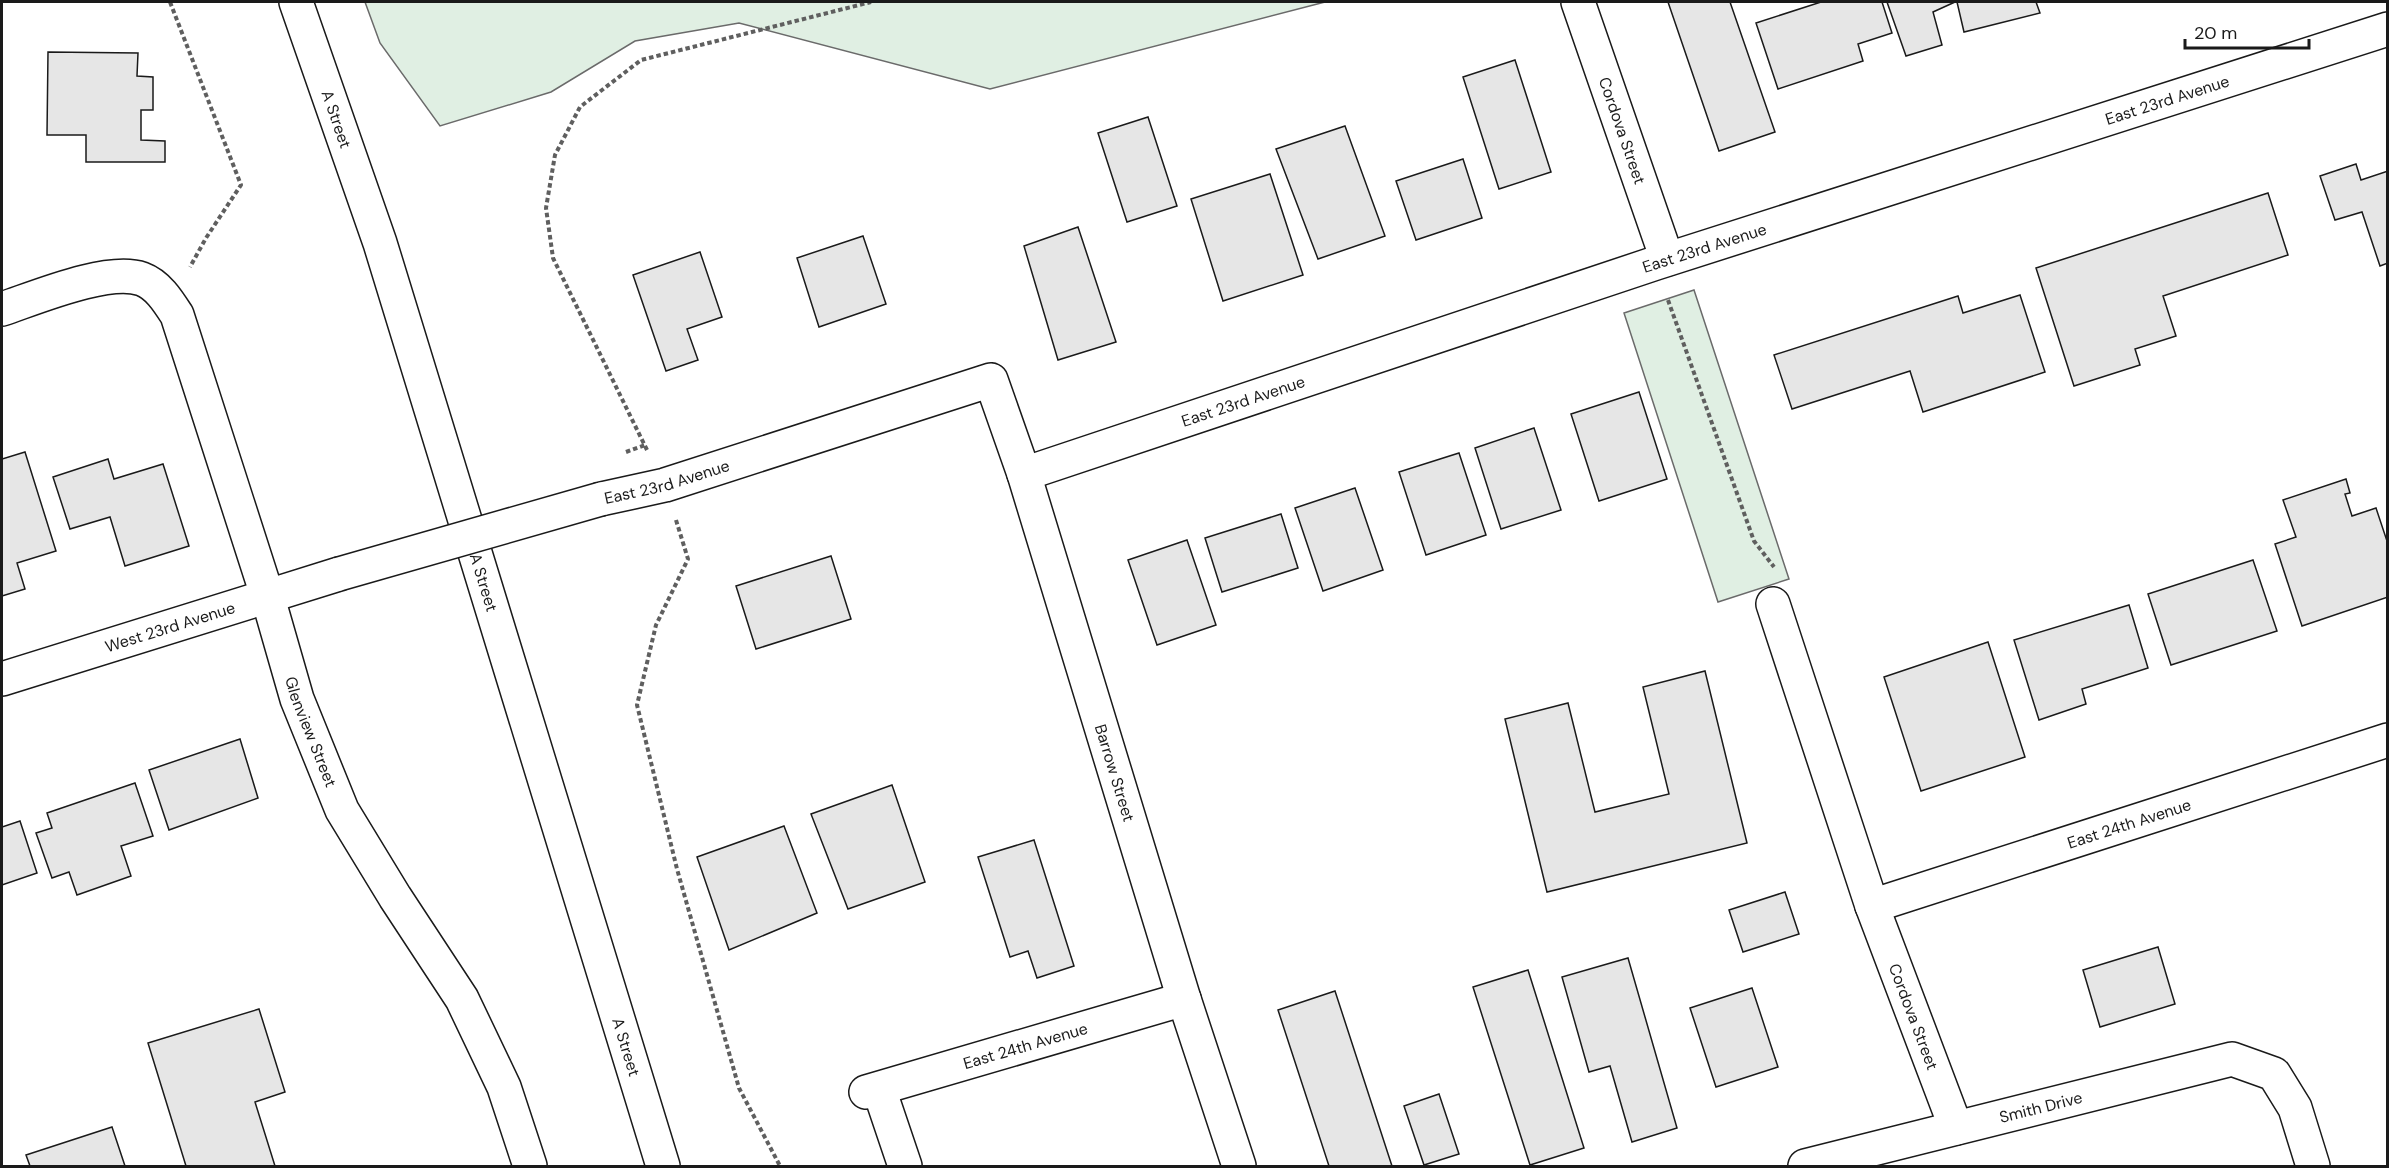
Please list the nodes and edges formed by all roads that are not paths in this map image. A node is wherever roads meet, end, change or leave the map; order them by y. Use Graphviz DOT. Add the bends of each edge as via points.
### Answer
graph roads {
  1 [pos="296,2"];
  2 [pos="1578,2"];
  3 [pos="2388,29"];
  4 [pos="1661,261"];
  5 [pos="2,309"];
  6 [pos="991,380"];
  7 [pos="1024,474"];
  8 [pos="339,574"];
  9 [pos="268,598"];
  10 [pos="1773,604"];
  11 [pos="2,679"];
  12 [pos="2388,740"];
  13 [pos="1872,906"];
  14 [pos="1184,999"];
  15 [pos="1956,1128"];
  16 [pos="530,1167"];
  17 [pos="663,1167"];
  18 [pos="904,1167"];
  19 [pos="1239,1167"];
  20 [pos="1805,1167"];
  21 [pos="2313,1167"];
  1 -- 17 [label="street, A Street" via="383,255"];
  2 -- 4 [label="street, Cordova Street"];
  3 -- 4 [label="street, East 23rd Avenue"];
  4 -- 7 [label="street, East 23rd Avenue"];
  5 -- 9 [label="street, Glenview Street" via="116,276 153,287 177,315"];
  6 -- 7 [label="street, Barrow Street"];
  6 -- 8 [label="street, East 23rd Avenue, bridge" via="665,485 601,499"];
  7 -- 14 [label="street, Barrow Street"];
  8 -- 9 [label="street, West 23rd Avenue"];
  9 -- 11 [label="street, West 23rd Avenue"];
  9 -- 16 [label="street, Glenview Street" via="297,699 342,810 462,999 504,1087"];
  10 -- 13 [label="street, Cordova Street"];
  12 -- 13 [label="street, East 24th Avenue"];
  13 -- 15 [label="street, Cordova Street"];
  14 -- 18 [label="street, East 24th Avenue" via="873,1090"];
  14 -- 19 [label="street, Barrow Street"];
  15 -- 20 [label="street, Smith Drive"];
  15 -- 21 [label="street, Smith Drive" via="2232,1059 2274,1074 2295,1108"];
}
